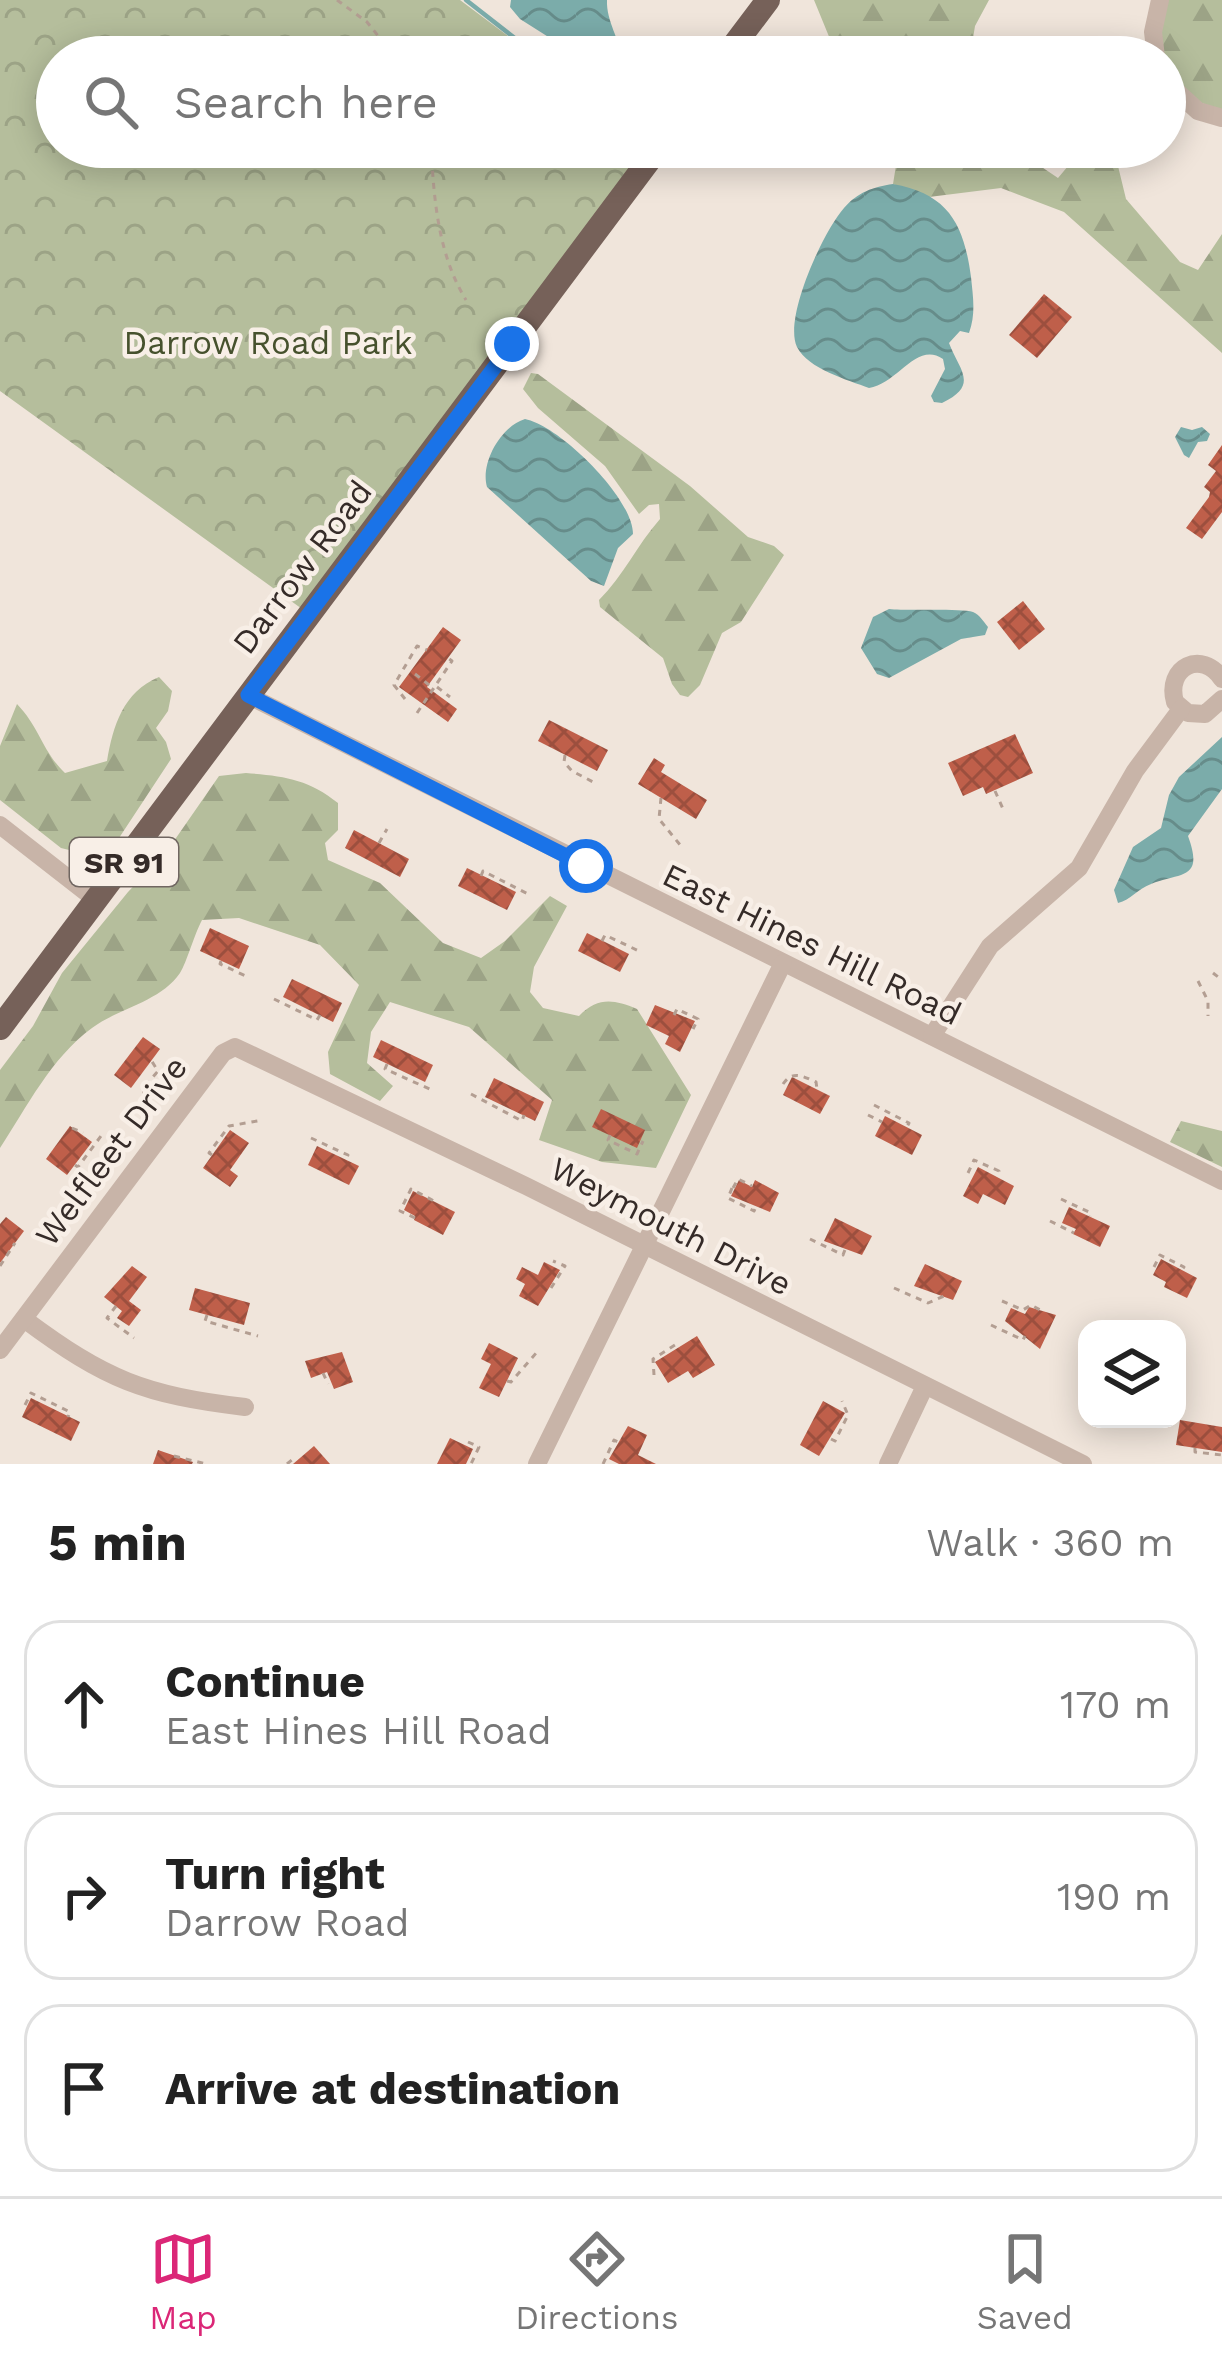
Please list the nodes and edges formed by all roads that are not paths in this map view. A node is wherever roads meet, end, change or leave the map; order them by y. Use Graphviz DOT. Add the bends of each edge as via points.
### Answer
graph roads {
  1 [pos="1160,0"];
  2 [pos="758,4"];
  3 [pos="738,36"];
  4 [pos="1153,36"];
  5 [pos="1186,100"];
  6 [pos="1222,118"];
  7 [pos="642,168"];
  8 [pos="1222,679"];
  9 [pos="248,695"];
  10 [pos="1222,699"];
  11 [pos="1180,709"];
  12 [pos="0,825"];
  13 [pos="96,900"];
  14 [pos="783,963"];
  15 [pos="0,1028"];
  16 [pos="932,1036"];
  17 [pos="230,1048"];
  18 [pos="1222,1181"];
  19 [pos="644,1248"];
  20 [pos="24,1319"];
  21 [pos="0,1350"];
  22 [pos="925,1386"];
  23 [pos="245,1407"];
  24 [pos="537,1464"];
  25 [pos="888,1464"];
  26 [pos="1083,1464"];
  1 -- 4 [label="street"];
  2 -- 3 [label="main road"];
  5 -- 6 [label="street"];
  7 -- 9 [label="main road, Darrow Road / SR 91"];
  8 -- 11 [label="street" via="1206,664 1181,668 1172,684"];
  9 -- 13 [label="main road, Darrow Road / SR 91"];
  9 -- 14 [label="street, East Hines Hill Road"];
  10 -- 11 [label="street" via="1205,714"];
  11 -- 16 [label="street" via="1078,868 990,946"];
  12 -- 13 [label="street"];
  13 -- 15 [label="main road, Darrow Road / SR 91"];
  14 -- 16 [label="street, East Hines Hill Road"];
  14 -- 19 [label="street"];
  16 -- 18 [label="street, East Hines Hill Road"];
  17 -- 19 [label="street, Weymouth Drive"];
  17 -- 20 [label="street, Welfleet Drive"];
  19 -- 22 [label="street, Weymouth Drive"];
  19 -- 24 [label="street"];
  20 -- 21 [label="street, Welfleet Drive"];
  20 -- 23 [label="street" via="136,1388"];
  22 -- 25 [label="street"];
  22 -- 26 [label="street, Weymouth Drive"];
}
